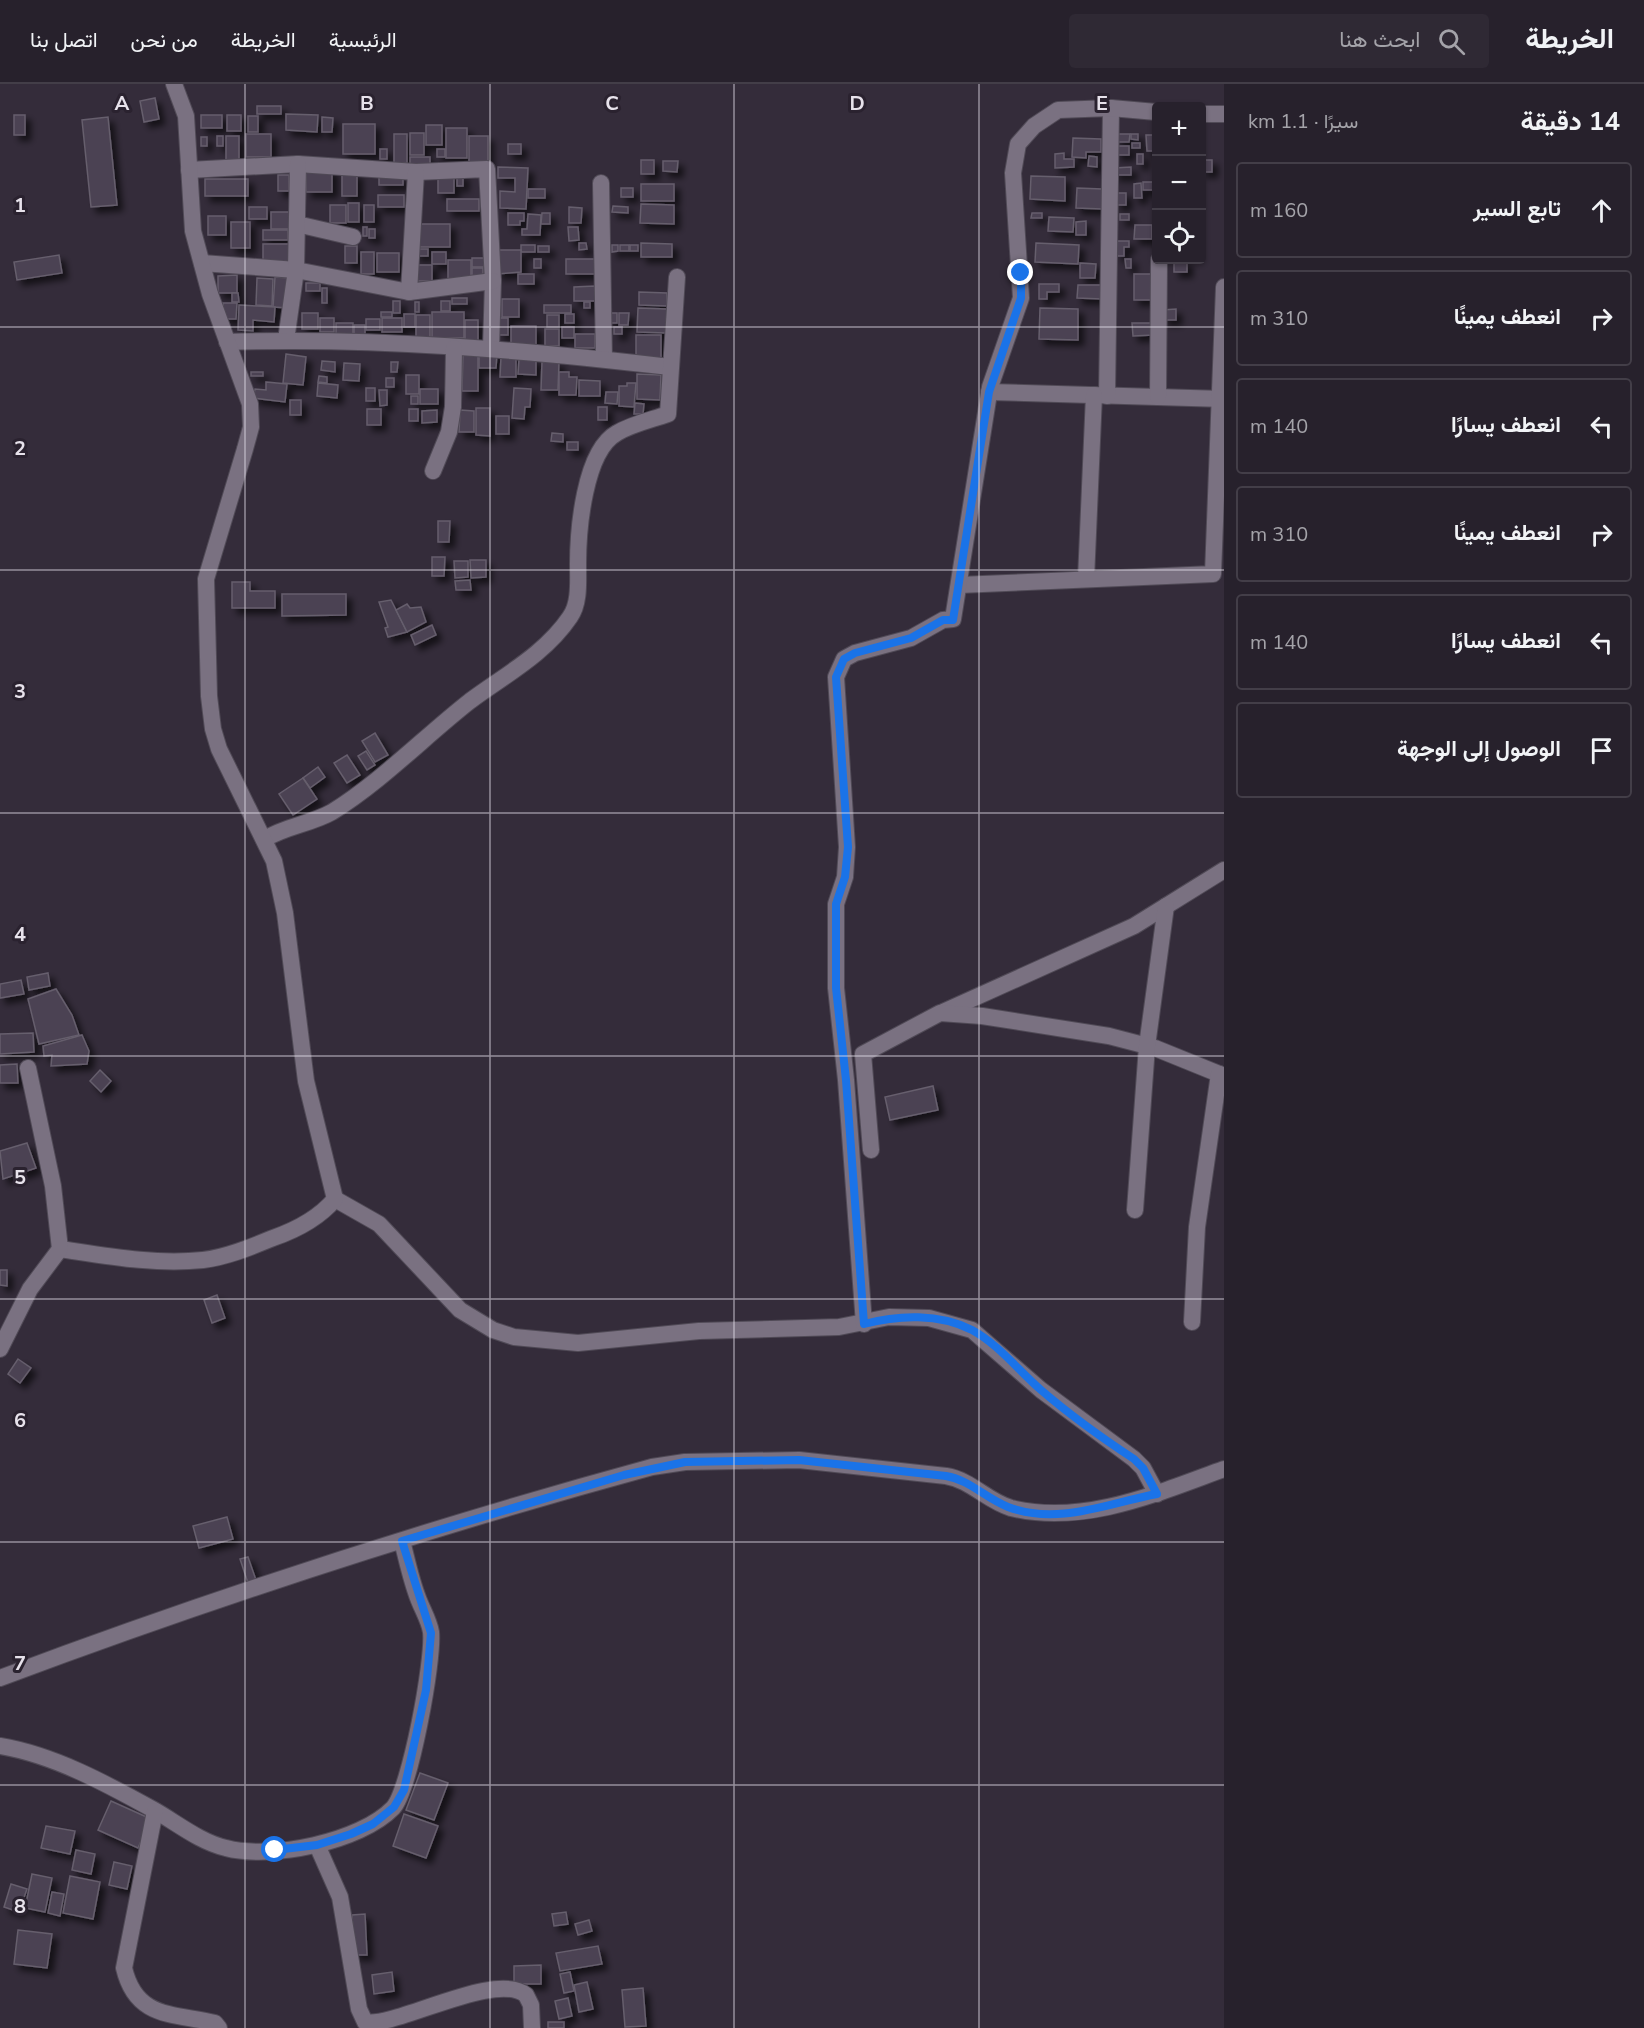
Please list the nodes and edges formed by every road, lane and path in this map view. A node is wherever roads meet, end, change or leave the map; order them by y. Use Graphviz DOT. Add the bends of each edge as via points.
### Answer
graph roads {
  1 [pos="174,84"];
  2 [pos="1111,108"];
  3 [pos="1152,112"];
  4 [pos="1206,114"];
  5 [pos="1224,114"];
  6 [pos="298,164"];
  7 [pos="189,171"];
  8 [pos="416,172"];
  9 [pos="601,183"];
  10 [pos="297,224"];
  11 [pos="353,237"];
  12 [pos="202,263"];
  13 [pos="1160,264"];
  14 [pos="296,270"];
  15 [pos="677,277"];
  16 [pos="493,281"];
  17 [pos="1224,287"];
  18 [pos="409,292"];
  19 [pos="286,340"];
  20 [pos="227,342"];
  21 [pos="454,348"];
  22 [pos="491,349"];
  23 [pos="604,360"];
  24 [pos="670,367"];
  25 [pos="989,392"];
  26 [pos="1100,395"];
  27 [pos="1158,397"];
  28 [pos="1222,399"];
  29 [pos="433,471"];
  30 [pos="1220,501"];
  31 [pos="1086,579"];
  32 [pos="959,585"];
  33 [pos="265,839"];
  34 [pos="1224,870"];
  35 [pos="1166,906"];
  36 [pos="940,1013"];
  37 [pos="1147,1046"];
  38 [pos="28,1068"];
  39 [pos="1222,1075"];
  40 [pos="871,1150"];
  41 [pos="335,1199"];
  42 [pos="1135,1210"];
  43 [pos="60,1249"];
  44 [pos="1191,1322"];
  45 [pos="6,1324"];
  46 [pos="864,1324"];
  47 [pos="0,1349"];
  48 [pos="1224,1469"];
  49 [pos="1157,1494"];
  50 [pos="402,1541"];
  51 [pos="0,1678"];
  52 [pos="0,1746"];
  53 [pos="155,1811"];
  54 [pos="317,1845"];
  55 [pos="219,2028"];
  56 [pos="532,2028"];
  1 -- 7 [label="street" via="186,116"];
  2 -- 3 [label="street"];
  2 -- 25 [label="street" via="1058,110 1034,126 1018,144 1013,173 1021,298"];
  2 -- 26 [label="street"];
  4 -- 5 [label="street"];
  6 -- 7 [label="street"];
  6 -- 8 [label="street"];
  6 -- 10 [label="street"];
  7 -- 12 [label="street" via="193,231"];
  8 -- 16 [label="street" via="487,169"];
  8 -- 18 [label="street"];
  9 -- 23 [label="street"];
  10 -- 11 [label="street"];
  10 -- 14 [label="street"];
  12 -- 14 [label="street"];
  12 -- 20 [label="street"];
  13 -- 27 [label="street"];
  14 -- 18 [label="street"];
  14 -- 19 [label="street"];
  15 -- 24 [label="street"];
  16 -- 18 [label="street"];
  16 -- 22 [label="street"];
  17 -- 28 [label="street"];
  19 -- 20 [label="street"];
  19 -- 21 [label="street"];
  20 -- 33 [label="street" via="248,394 250,426 206,579 209,696 219,749"];
  21 -- 22 [label="street"];
  21 -- 29 [label="street" via="449,432"];
  22 -- 23 [label="street"];
  23 -- 24 [label="street"];
  24 -- 33 [label="street" via="668,414 615,434 592,467 581,518 577,599 570,617 555,636 330,813 279,830"];
  25 -- 26 [label="street"];
  25 -- 32 [label="street"];
  26 -- 27 [label="street"];
  26 -- 31 [label="street"];
  27 -- 28 [label="street"];
  28 -- 30 [label="street"];
  30 -- 31 [label="street" via="1214,574"];
  31 -- 32 [label="street"];
  32 -- 46 [label="street" via="953,620 943,620 911,638 855,653 844,659 836,677 848,847 845,877 836,904 836,988"];
  33 -- 41 [label="street" via="285,913 306,1081"];
  34 -- 35 [label="street"];
  35 -- 36 [label="street" via="1134,926"];
  35 -- 37 [label="street"];
  36 -- 37 [label="street" via="1109,1036"];
  36 -- 40 [label="street" via="863,1054"];
  37 -- 39 [label="street"];
  37 -- 42 [label="street"];
  38 -- 43 [label="street" via="53,1186"];
  39 -- 44 [label="street" via="1197,1227"];
  41 -- 43 [label="street" via="327,1209 285,1234 203,1260 110,1258"];
  41 -- 46 [label="street" via="379,1224 460,1310 493,1330 520,1339 578,1343 699,1331"];
  43 -- 45 [label="street"];
  45 -- 47 [label="street"];
  46 -- 49 [label="street" via="908,1316 972,1330 1041,1390 1134,1459"];
  48 -- 49 [label="street"];
  49 -- 50 [label="street" via="1056,1515 1008,1507 969,1483 946,1476 799,1460 685,1462 624,1475"];
  50 -- 51 [label="street" via="151,1621"];
  50 -- 54 [label="street" via="431,1633 426,1690 404,1790 394,1807 373,1824"];
  52 -- 53 [label="street" via="107,1784"];
  53 -- 54 [label="street" via="203,1840 227,1849 275,1850"];
  53 -- 55 [label="street" via="124,1968 128,1985 150,2010 215,2023"];
  54 -- 56 [label="street" via="340,1897 357,1998 365,2022 380,2026 507,1989 526,1995 531,2005"];
}
